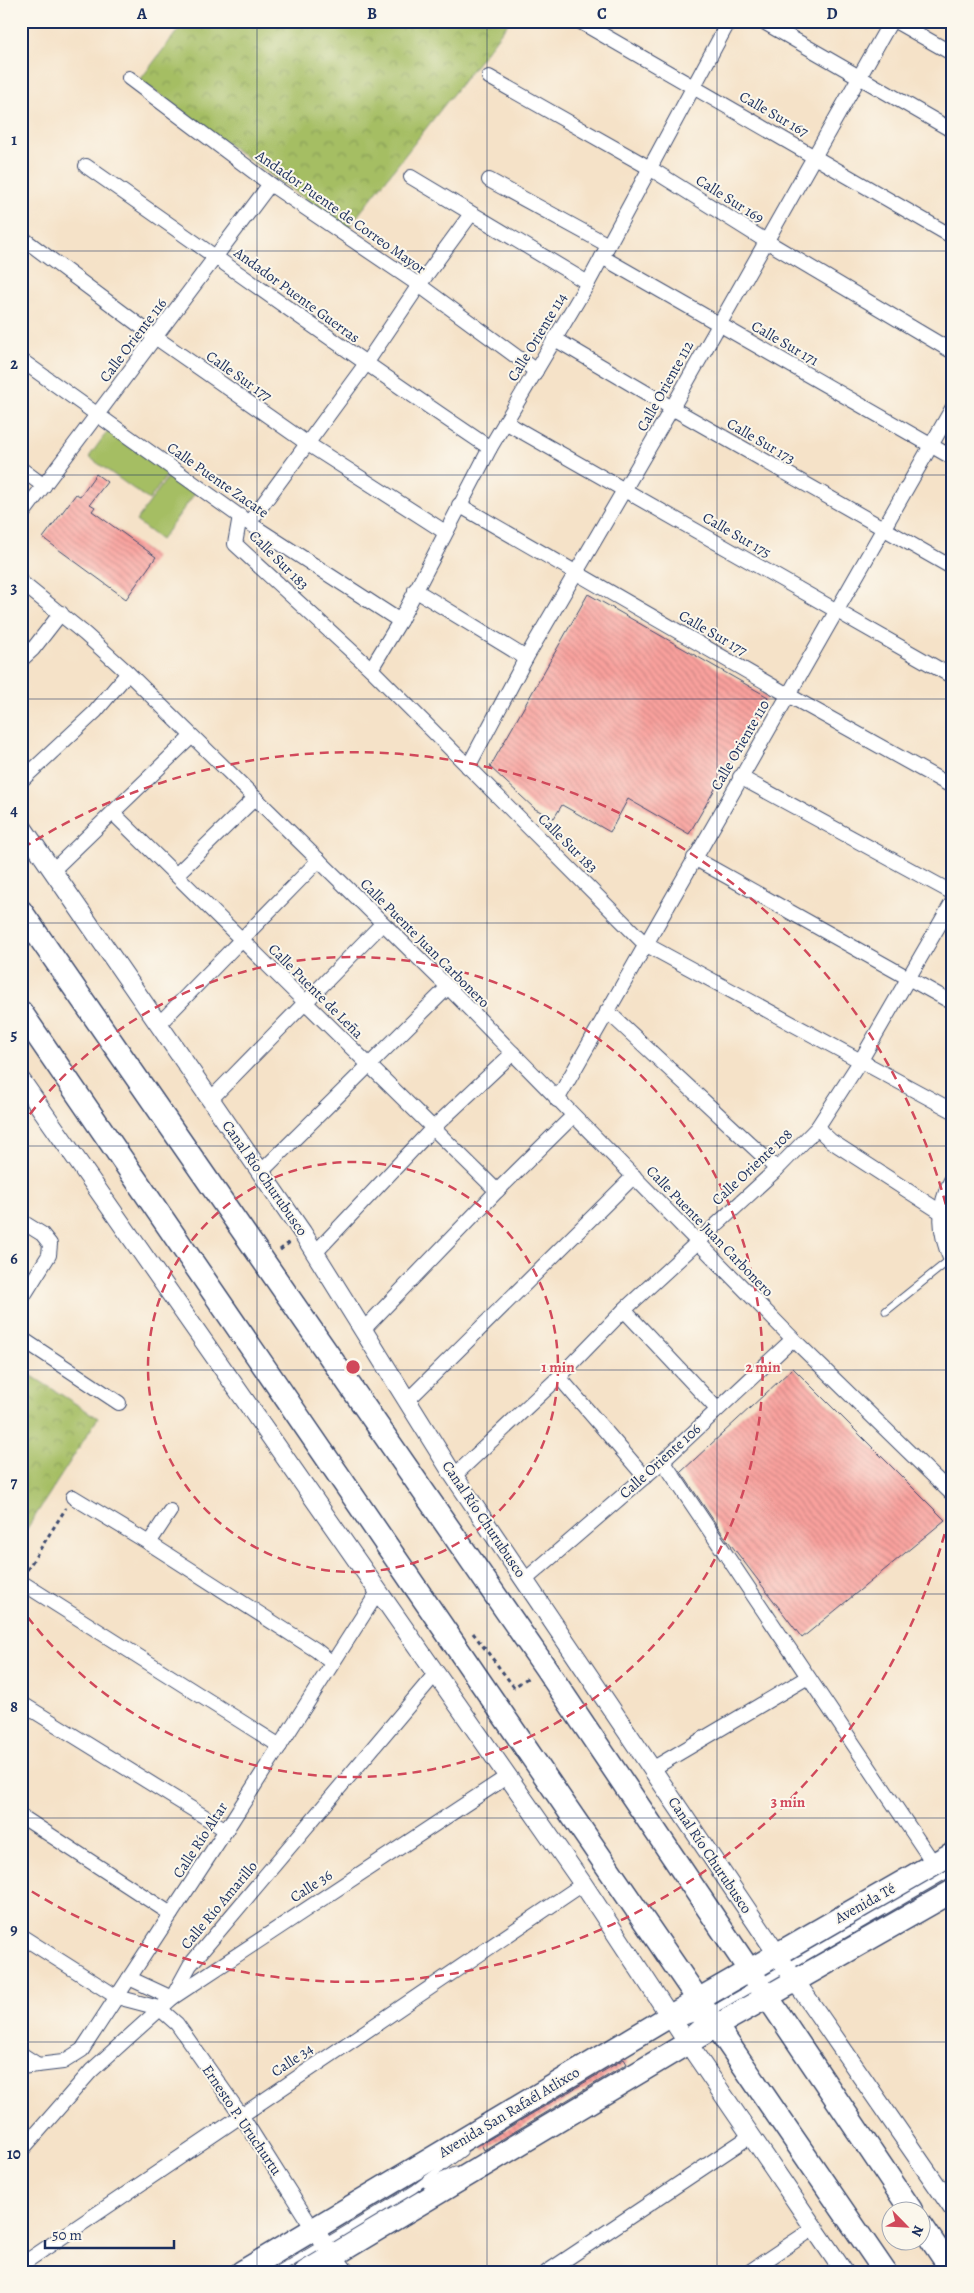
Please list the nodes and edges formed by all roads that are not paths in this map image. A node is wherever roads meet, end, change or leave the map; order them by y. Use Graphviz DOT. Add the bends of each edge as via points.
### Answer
graph roads {
  1 [pos="579,21"];
  2 [pos="729,21"];
  3 [pos="762,21"];
  4 [pos="891,21"];
  5 [pos="895,21"];
  6 [pos="953,54"];
  7 [pos="490,77"];
  8 [pos="128,78"];
  9 [pos="858,78"];
  10 [pos="694,86"];
  11 [pos="953,131"];
  12 [pos="814,156"];
  13 [pos="86,166"];
  14 [pos="648,168"];
  15 [pos="411,177"];
  16 [pos="489,180"];
  17 [pos="270,184"];
  18 [pos="471,214"];
  19 [pos="953,237"];
  20 [pos="21,238"];
  21 [pos="766,241"];
  22 [pos="605,251"];
  23 [pos="216,256"];
  24 [pos="588,283"];
  25 [pos="418,285"];
  26 [pos="718,324"];
  27 [pos="156,337"];
  28 [pos="555,339"];
  29 [pos="953,352"];
  30 [pos="21,360"];
  31 [pos="365,364"];
  32 [pos="536,371"];
  33 [pos="953,407"];
  34 [pos="672,408"];
  35 [pos="98,414"];
  36 [pos="506,422"];
  37 [pos="308,444"];
  38 [pos="931,446"];
  39 [pos="490,448"];
  40 [pos="953,458"];
  41 [pos="21,469"];
  42 [pos="44,486"];
  43 [pos="625,489"];
  44 [pos="459,505"];
  45 [pos="21,516"];
  46 [pos="244,519"];
  47 [pos="883,529"];
  48 [pos="445,532"];
  49 [pos="953,568"];
  50 [pos="577,573"];
  51 [pos="21,582"];
  52 [pos="416,590"];
  53 [pos="837,610"];
  54 [pos="60,613"];
  55 [pos="400,620"];
  56 [pos="526,658"];
  57 [pos="21,660"];
  58 [pos="371,669"];
  59 [pos="128,673"];
  60 [pos="953,677"];
  61 [pos="788,695"];
  62 [pos="191,737"];
  63 [pos="468,766"];
  64 [pos="740,777"];
  65 [pos="21,781"];
  66 [pos="953,787"];
  67 [pos="254,798"];
  68 [pos="113,813"];
  69 [pos="21,825"];
  70 [pos="694,858"];
  71 [pos="319,860"];
  72 [pos="52,871"];
  73 [pos="177,874"];
  74 [pos="953,893"];
  75 [pos="953,901"];
  76 [pos="21,911"];
  77 [pos="382,924"];
  78 [pos="241,939"];
  79 [pos="645,944"];
  80 [pos="908,979"];
  81 [pos="448,987"];
  82 [pos="305,1003"];
  83 [pos="953,1003"];
  84 [pos="607,1011"];
  85 [pos="21,1012"];
  86 [pos="158,1024"];
  87 [pos="513,1053"];
  88 [pos="861,1060"];
  89 [pos="369,1066"];
  90 [pos="21,1080"];
  91 [pos="210,1100"];
  92 [pos="557,1100"];
  93 [pos="953,1111"];
  94 [pos="573,1116"];
  95 [pos="817,1128"];
  96 [pos="432,1129"];
  97 [pos="777,1169"];
  98 [pos="261,1172"];
  99 [pos="634,1176"];
  100 [pos="953,1181"];
  101 [pos="497,1191"];
  102 [pos="947,1217"];
  103 [pos="21,1221"];
  104 [pos="698,1240"];
  105 [pos="316,1253"];
  106 [pos="952,1259"];
  107 [pos="21,1300"];
  108 [pos="624,1310"];
  109 [pos="886,1310"];
  110 [pos="364,1329"];
  111 [pos="21,1338"];
  112 [pos="793,1339"];
  113 [pos="558,1377"];
  114 [pos="408,1400"];
  115 [pos="119,1403"];
  116 [pos="717,1409"];
  117 [pos="663,1461"];
  118 [pos="454,1476"];
  119 [pos="645,1477"];
  120 [pos="953,1495"];
  121 [pos="72,1497"];
  122 [pos="170,1511"];
  123 [pos="149,1543"];
  124 [pos="24,1577"];
  125 [pos="525,1580"];
  126 [pos="378,1592"];
  127 [pos="332,1663"];
  128 [pos="436,1673"];
  129 [pos="808,1678"];
  130 [pos="21,1703"];
  131 [pos="280,1746"];
  132 [pos="652,1768"];
  133 [pos="508,1776"];
  134 [pos="21,1816"];
  135 [pos="226,1830"];
  136 [pos="953,1853"];
  137 [pos="943,1868"];
  138 [pos="583,1884"];
  139 [pos="953,1891"];
  140 [pos="171,1914"];
  141 [pos="21,1936"];
  142 [pos="786,1967"];
  143 [pos="129,1978"];
  144 [pos="757,1984"];
  145 [pos="117,1997"];
  146 [pos="172,1998"];
  147 [pos="159,2008"];
  148 [pos="708,2012"];
  149 [pos="676,2030"];
  150 [pos="21,2054"];
  151 [pos="38,2065"];
  152 [pos="21,2067"];
  153 [pos="241,2115"];
  154 [pos="752,2135"];
  155 [pos="471,2147"];
  156 [pos="21,2151"];
  157 [pos="470,2164"];
  158 [pos="462,2168"];
  159 [pos="414,2189"];
  160 [pos="904,2200"];
  161 [pos="953,2209"];
  162 [pos="814,2228"];
  163 [pos="932,2241"];
  164 [pos="329,2250"];
  165 [pos="21,2265"];
  166 [pos="242,2272"];
  167 [pos="276,2272"];
  168 [pos="306,2272"];
  169 [pos="547,2272"];
  170 [pos="749,2272"];
  171 [pos="844,2272"];
  172 [pos="885,2272"];
  173 [pos="953,2272"];
  1 -- 10 [label="street, Calle Sur 167"];
  2 -- 10 [label="street, Calle Oriente 114"];
  3 -- 9 [label="street"];
  4 -- 9 [label="street, Calle Oriente 112"];
  5 -- 6 [label="street"];
  7 -- 14 [label="street, Calle Sur 169"];
  8 -- 17 [label="street, Andador Puente de Correo Mayor"];
  9 -- 11 [label="street"];
  9 -- 12 [label="street, Calle Oriente 112"];
  10 -- 12 [label="street, Calle Sur 167"];
  10 -- 14 [label="street, Calle Oriente 114"];
  12 -- 19 [label="street, Calle Sur 167"];
  12 -- 21 [label="street, Calle Oriente 112"];
  13 -- 23 [label="street, Andador Puente Guerras"];
  14 -- 21 [label="street, Calle Sur 169"];
  14 -- 22 [label="street, Calle Oriente 114"];
  15 -- 18 [label="street"];
  16 -- 22 [label="street, Calle Sur 171"];
  17 -- 23 [label="street, Calle Oriente 116"];
  17 -- 25 [label="street, Andador Puente de Correo Mayor"];
  18 -- 24 [label="street"];
  18 -- 25 [label="street"];
  20 -- 27 [label="street, Calle Sur 177"];
  21 -- 26 [label="street, Calle Oriente 112"];
  21 -- 29 [label="street, Calle Sur 169"];
  22 -- 24 [label="street, Calle Oriente 114"];
  22 -- 26 [label="street, Calle Sur 171"];
  23 -- 27 [label="street, Calle Oriente 116"];
  23 -- 31 [label="street, Andador Puente Guerras"];
  24 -- 28 [label="street, Calle Oriente 114"];
  25 -- 31 [label="street"];
  25 -- 32 [label="street, Andador Puente de Correo Mayor"];
  26 -- 34 [label="street, Calle Oriente 112"];
  26 -- 38 [label="street, Calle Sur 171"];
  27 -- 35 [label="street, Calle Oriente 116"];
  27 -- 37 [label="street, Calle Sur 177"];
  28 -- 32 [label="street, Calle Oriente 114"];
  28 -- 34 [label="street, Calle Sur 173"];
  30 -- 35 [label="street, Calle Puente Zacate"];
  31 -- 37 [label="street"];
  31 -- 39 [label="street, Andador Puente Guerras"];
  32 -- 36 [label="street, Calle Oriente 114"];
  33 -- 38 [label="street, Calle Oriente 110"];
  34 -- 43 [label="street, Calle Oriente 112"];
  34 -- 47 [label="street, Calle Sur 173"];
  35 -- 42 [label="street, Calle Oriente 116"];
  35 -- 46 [label="street, Calle Puente Zacate"];
  36 -- 39 [label="street, Calle Oriente 114"];
  36 -- 43 [label="street, Calle Sur 175"];
  37 -- 46 [label="street"];
  37 -- 48 [label="street, Calle Sur 177"];
  38 -- 40 [label="street, Calle Sur 171"];
  38 -- 47 [label="street, Calle Oriente 110"];
  39 -- 44 [label="street, Calle Oriente 114"];
  41 -- 42 [label="street"];
  42 -- 45 [label="street, Calle Oriente 116"];
  43 -- 50 [label="street, Calle Oriente 112"];
  43 -- 53 [label="street, Calle Sur 175"];
  44 -- 48 [label="street, Calle Oriente 114"];
  44 -- 50 [label="street, Calle Sur 177"];
  46 -- 55 [label="street, Calle Puente Zacate"];
  46 -- 58 [label="street, Calle Sur 183" via="235,544"];
  47 -- 49 [label="street, Calle Sur 173"];
  47 -- 53 [label="street, Calle Oriente 110"];
  48 -- 52 [label="street, Calle Oriente 114"];
  50 -- 56 [label="street, Calle Oriente 112"];
  50 -- 61 [label="street, Calle Sur 177"];
  51 -- 54 [label="street, Calle Puente Juan Carbonero"];
  52 -- 55 [label="street, Calle Oriente 114"];
  52 -- 56 [label="street"];
  53 -- 60 [label="street, Calle Sur 175"];
  53 -- 61 [label="street, Calle Oriente 110"];
  54 -- 57 [label="street"];
  54 -- 59 [label="street, Calle Puente Juan Carbonero"];
  55 -- 58 [label="street, Calle Oriente 114"];
  56 -- 63 [label="street, Calle Oriente 112"];
  58 -- 63 [label="street, Calle Sur 183"];
  59 -- 62 [label="street, Calle Puente Juan Carbonero"];
  59 -- 65 [label="street" via="95,712"];
  61 -- 64 [label="street, Calle Oriente 110"];
  61 -- 66 [label="street, Calle Sur 177"];
  62 -- 67 [label="street, Calle Puente Juan Carbonero"];
  62 -- 68 [label="street"];
  63 -- 79 [label="street, Calle Sur 183"];
  64 -- 70 [label="street, Calle Oriente 110"];
  64 -- 74 [label="street"];
  67 -- 71 [label="street, Calle Puente Juan Carbonero"];
  67 -- 73 [label="street"];
  68 -- 72 [label="street"];
  68 -- 73 [label="street, Calle Puente de Leña"];
  69 -- 72 [label="street, Canal Río Churubusco"];
  70 -- 79 [label="street, Calle Oriente 110"];
  70 -- 80 [label="street"];
  71 -- 77 [label="street, Calle Puente Juan Carbonero"];
  71 -- 78 [label="street"];
  72 -- 86 [label="street, Canal Río Churubusco"];
  73 -- 78 [label="street, Calle Puente de Leña"];
  75 -- 80 [label="street, Calle Oriente 108"];
  76 -- 144 [label="main road" via="545,1667"];
  77 -- 81 [label="street, Calle Puente Juan Carbonero"];
  77 -- 82 [label="street"];
  78 -- 82 [label="street, Calle Puente de Leña"];
  78 -- 86 [label="street"];
  79 -- 84 [label="street, Calle Oriente 110"];
  79 -- 88 [label="street, Calle Sur 183"];
  80 -- 83 [label="street"];
  80 -- 88 [label="street, Calle Oriente 108"];
  81 -- 87 [label="street, Calle Puente Juan Carbonero"];
  81 -- 89 [label="street"];
  82 -- 89 [label="street, Calle Puente de Leña"];
  82 -- 91 [label="street"];
  84 -- 92 [label="street, Calle Oriente 110"];
  84 -- 97 [label="street"];
  85 -- 148 [label="main road"];
  86 -- 91 [label="street, Canal Río Churubusco"];
  87 -- 92 [label="street, Calle Puente Juan Carbonero"];
  87 -- 96 [label="street"];
  88 -- 93 [label="street, Calle Sur 183"];
  88 -- 95 [label="street, Calle Oriente 108"];
  89 -- 96 [label="street, Calle Puente de Leña"];
  89 -- 98 [label="street"];
  90 -- 126 [label="street"];
  91 -- 98 [label="street, Canal Río Churubusco"];
  92 -- 94 [label="street, Calle Puente Juan Carbonero"];
  94 -- 99 [label="street, Calle Puente Juan Carbonero"];
  94 -- 101 [label="street"];
  95 -- 97 [label="street, Calle Oriente 108"];
  95 -- 102 [label="street"];
  96 -- 101 [label="street, Calle Puente de Leña"];
  96 -- 105 [label="street"];
  97 -- 104 [label="street, Calle Oriente 108"];
  98 -- 105 [label="street, Canal Río Churubusco"];
  99 -- 104 [label="street, Calle Puente Juan Carbonero"];
  99 -- 114 [label="street"];
  100 -- 102 [label="street" via="948,1190"];
  101 -- 110 [label="street"];
  102 -- 106 [label="street"];
  103 -- 107 [label="street" via="42,1234 50,1244 49,1255"];
  104 -- 108 [label="street, Calle Oriente 108"];
  104 -- 112 [label="street, Calle Puente Juan Carbonero"];
  105 -- 110 [label="street, Canal Río Churubusco"];
  106 -- 109 [label="lane"];
  108 -- 113 [label="street, Calle Oriente 108"];
  108 -- 116 [label="street"];
  110 -- 114 [label="street, Canal Río Churubusco"];
  111 -- 115 [label="street"];
  112 -- 116 [label="street, Calle Oriente 106"];
  112 -- 120 [label="street, Calle Puente Juan Carbonero"];
  113 -- 118 [label="street, Calle Oriente 108"];
  113 -- 119 [label="street"];
  114 -- 118 [label="street, Canal Río Churubusco"];
  116 -- 117 [label="street, Calle Oriente 106"];
  117 -- 119 [label="street, Calle Oriente 106"];
  117 -- 129 [label="street"];
  118 -- 125 [label="street, Canal Río Churubusco"];
  119 -- 125 [label="street, Calle Oriente 106"];
  121 -- 123 [label="street"];
  122 -- 123 [label="street"];
  123 -- 127 [label="street"];
  124 -- 131 [label="street"];
  125 -- 132 [label="street, Canal Río Churubusco"];
  126 -- 127 [label="street, Calle Río Altar"];
  126 -- 128 [label="street"];
  127 -- 131 [label="street, Calle Río Altar"];
  128 -- 133 [label="street"];
  128 -- 146 [label="street, Calle Río Amarillo" via="190,1964"];
  129 -- 132 [label="street"];
  129 -- 137 [label="street"];
  130 -- 135 [label="street"];
  131 -- 135 [label="street, Calle Río Altar"];
  132 -- 142 [label="street, Canal Río Churubusco"];
  133 -- 138 [label="street"];
  133 -- 146 [label="street, Calle 36"];
  134 -- 140 [label="street"];
  135 -- 140 [label="street, Calle Río Altar"];
  136 -- 137 [label="main road, Avenida Té"];
  137 -- 142 [label="main road, Avenida Té"];
  138 -- 149 [label="street"];
  138 -- 153 [label="street, Calle 34"];
  139 -- 142 [label="main road"];
  140 -- 143 [label="street, Calle Río Altar"];
  141 -- 145 [label="street, Ernesto P. Uruchurtu"];
  142 -- 144 [label="main road, Avenida San Rafaél Atlixco"];
  142 -- 144 [label="main road, Avenida San Rafaél Atlixco"];
  142 -- 161 [label="street, Canal Río Churubusco"];
  143 -- 145 [label="street, Calle Río Altar"];
  143 -- 146 [label="street"];
  144 -- 148 [label="main road, Avenida San Rafaél Atlixco"];
  144 -- 148 [label="main road, Avenida San Rafaél Atlixco"];
  144 -- 160 [label="main road"];
  145 -- 147 [label="street, Ernesto P. Uruchurtu"];
  145 -- 151 [label="street, Calle Río Altar" via="82,2050 63,2062"];
  146 -- 147 [label="street, Calle Río Amarillo"];
  147 -- 153 [label="street, Ernesto P. Uruchurtu" via="177,2024"];
  147 -- 156 [label="street, Calle Río Amarillo" via="91,2071"];
  148 -- 149 [label="main road, Avenida San Rafaél Atlixco"];
  148 -- 149 [label="main road, Avenida San Rafaél Atlixco"];
  148 -- 172 [label="main road"];
  149 -- 154 [label="street"];
  149 -- 157 [label="lane"];
  149 -- 164 [label="main road, Avenida San Rafaél Atlixco"];
  149 -- 164 [label="main road, Avenida San Rafaél Atlixco"];
  150 -- 151 [label="street"];
  151 -- 152 [label="street, Calle Río Altar"];
  153 -- 164 [label="street, Ernesto P. Uruchurtu"];
  153 -- 165 [label="street, Calle 34"];
  154 -- 162 [label="street"];
  154 -- 169 [label="street"];
  155 -- 159 [label="lane"];
  158 -- 159 [label="lane"];
  159 -- 164 [label="lane"];
  162 -- 170 [label="street"];
  162 -- 171 [label="street"];
  163 -- 173 [label="main road"];
  164 -- 166 [label="main road, Avenida San Rafaél Atlixco"];
  164 -- 167 [label="lane"];
  164 -- 168 [label="main road, Avenida San Rafaél Atlixco"];
}
